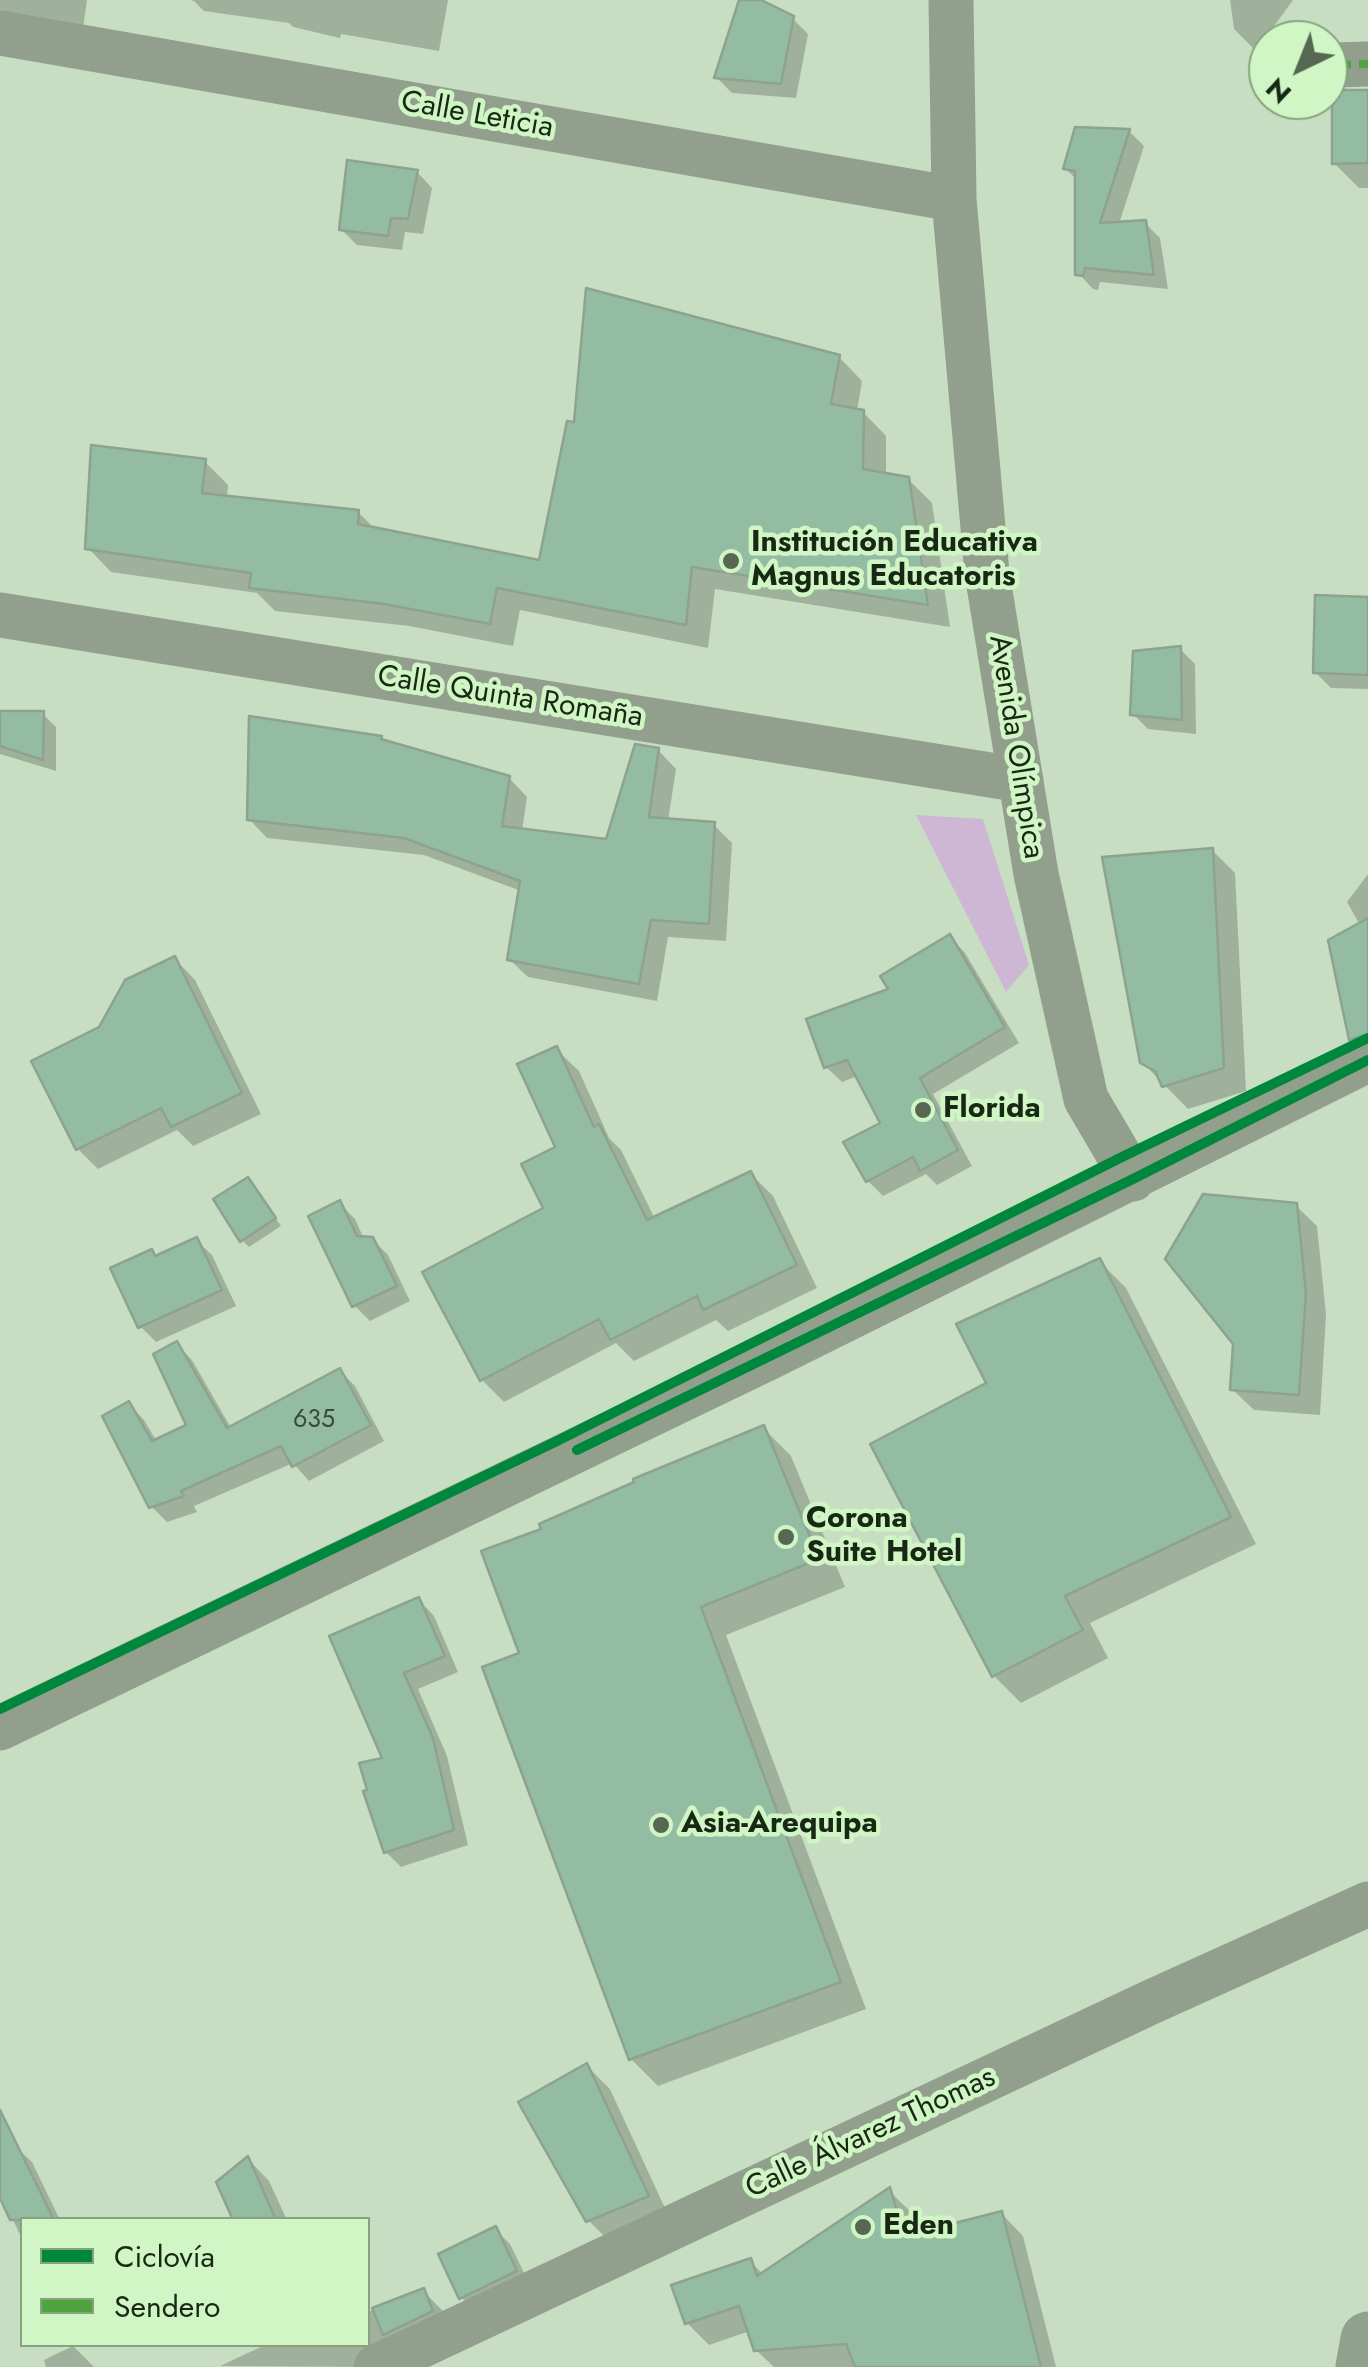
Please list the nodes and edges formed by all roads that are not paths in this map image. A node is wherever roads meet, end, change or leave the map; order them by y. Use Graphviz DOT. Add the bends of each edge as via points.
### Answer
graph roads {
  1 [pos="952,0"];
  2 [pos="0,33"];
  3 [pos="954,199"];
  4 [pos="0,615"];
  5 [pos="1021,780"];
  6 [pos="1368,1060"];
  7 [pos="1132,1179"];
  8 [pos="0,1728"];
  9 [pos="1368,1904"];
  10 [pos="1368,2339"];
  11 [pos="376,2367"];
  12 [pos="1364,2367"];
  1 -- 3 [label="street, Avenida Olímpica"];
  2 -- 3 [label="street, Calle Leticia"];
  3 -- 5 [label="street, Avenida Olímpica" via="988,573"];
  4 -- 5 [label="street, Calle Quinta Romaña"];
  5 -- 7 [label="street, Avenida Olímpica" via="1086,1099"];
  6 -- 7 [label="street"];
  7 -- 8 [label="street"];
  9 -- 11 [label="street, Calle Álvarez Thomas"];
  10 -- 12 [label="main road"];
}
